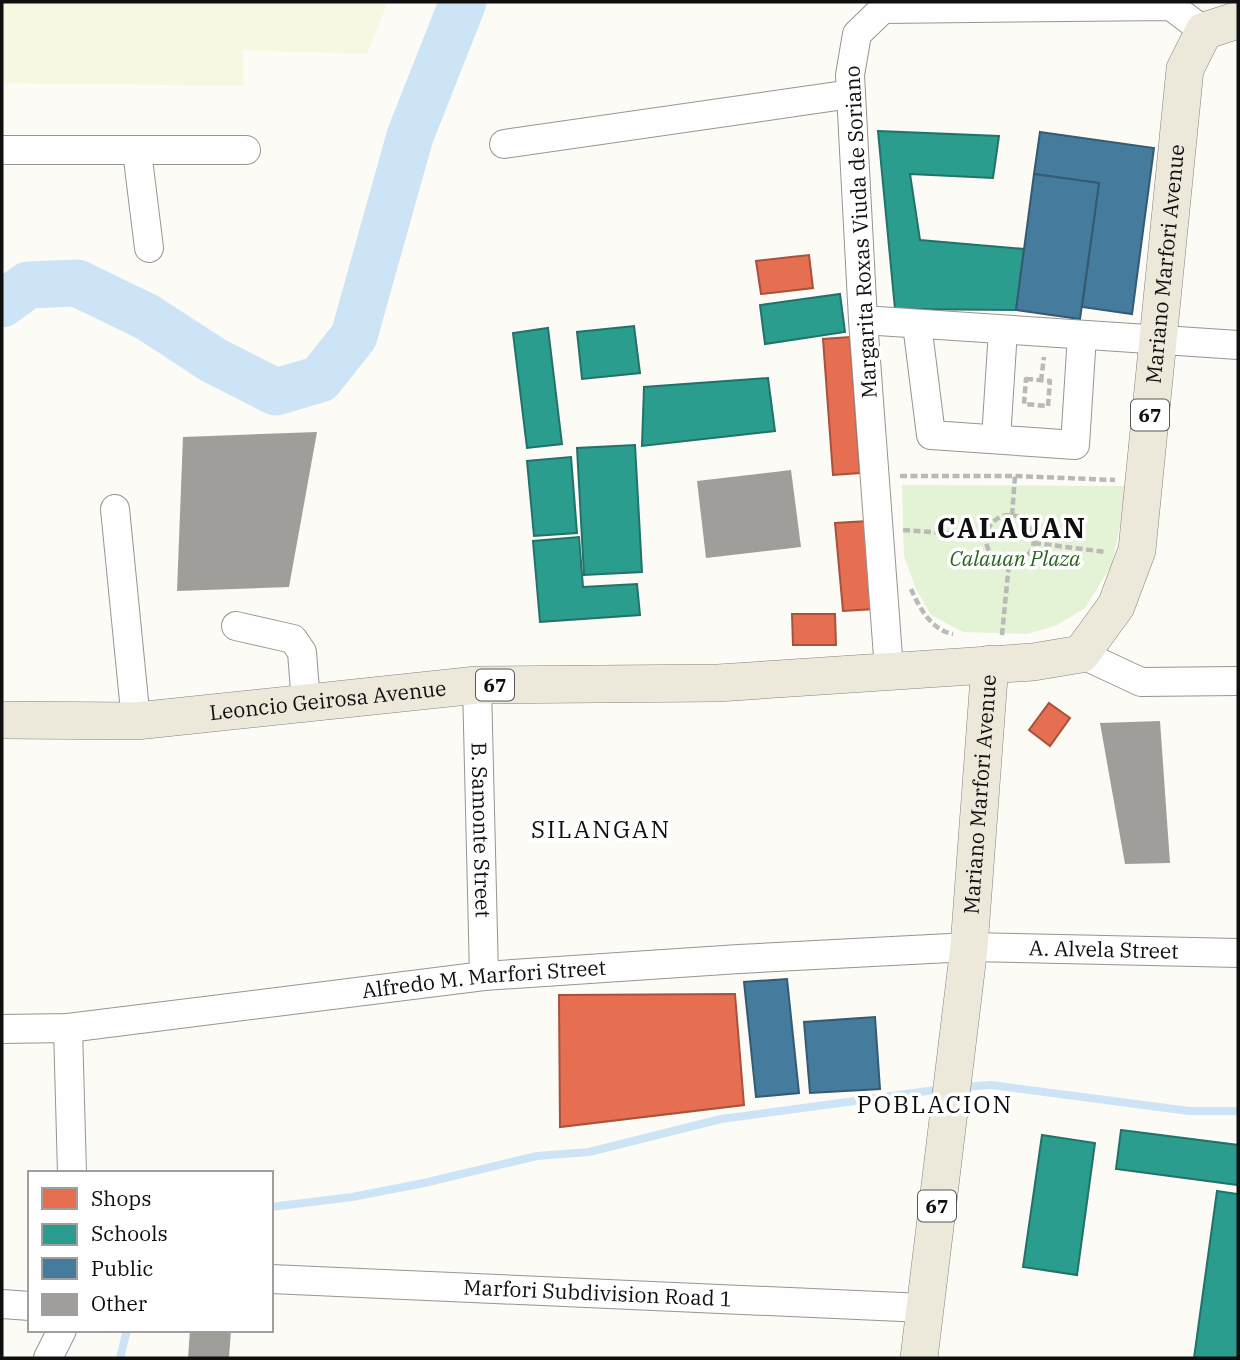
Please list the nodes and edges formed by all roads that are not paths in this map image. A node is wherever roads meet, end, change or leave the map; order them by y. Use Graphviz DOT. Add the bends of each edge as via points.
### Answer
graph roads {
  1 [pos="1171,4"];
  2 [pos="1238,20"];
  3 [pos="1204,31"];
  4 [pos="851,94"];
  5 [pos="504,144"];
  6 [pos="2,150"];
  7 [pos="246,150"];
  8 [pos="137,151"];
  9 [pos="149,248"];
  10 [pos="863,320"];
  11 [pos="917,324"];
  12 [pos="1003,330"];
  13 [pos="1082,335"];
  14 [pos="1158,339"];
  15 [pos="1238,345"];
  16 [pos="996,439"];
  17 [pos="114,509"];
  18 [pos="236,626"];
  19 [pos="996,653"];
  20 [pos="1081,654"];
  21 [pos="888,670"];
  22 [pos="1238,681"];
  23 [pos="477,685"];
  24 [pos="306,704"];
  25 [pos="2,720"];
  26 [pos="136,721"];
  27 [pos="969,947"];
  28 [pos="1238,953"];
  29 [pos="484,976"];
  30 [pos="68,1028"];
  31 [pos="2,1029"];
  32 [pos="72,1171"];
  33 [pos="273,1279"];
  34 [pos="2,1304"];
  35 [pos="28,1306"];
  36 [pos="924,1308"];
  37 [pos="61,1332"];
  38 [pos="48,1358"];
  39 [pos="919,1358"];
  1 -- 3 [label="street, Margarita Roxas Viuda de Soriano"];
  1 -- 4 [label="street, Margarita Roxas Viuda de Soriano" via="883,9 857,34"];
  2 -- 3 [label="main road"];
  3 -- 14 [label="main road, Mariano Marfori Avenue / 67" via="1185,69"];
  4 -- 5 [label="street"];
  4 -- 10 [label="street, Margarita Roxas Viuda de Soriano"];
  6 -- 8 [label="street"];
  7 -- 8 [label="street"];
  8 -- 9 [label="street"];
  10 -- 11 [label="street"];
  10 -- 21 [label="street, Margarita Roxas Viuda de Soriano"];
  11 -- 12 [label="street"];
  11 -- 16 [label="street" via="931,435"];
  12 -- 13 [label="street"];
  12 -- 16 [label="street"];
  13 -- 14 [label="street"];
  13 -- 16 [label="street" via="1075,444"];
  14 -- 15 [label="street"];
  14 -- 20 [label="main road, Mariano Marfori Avenue / 67" via="1137,550 1116,606"];
  17 -- 26 [label="street"];
  18 -- 24 [label="street" via="293,639 302,652"];
  19 -- 20 [label="main road, Mariano Marfori Avenue / 67" via="1033,662"];
  19 -- 21 [label="main road, Leoncio Geirosa Avenue / 67"];
  19 -- 27 [label="main road, Mariano Marfori Avenue / 67"];
  20 -- 22 [label="street" via="1141,682"];
  21 -- 23 [label="main road, Leoncio Geirosa Avenue / 67" via="718,683"];
  23 -- 24 [label="main road, Leoncio Geirosa Avenue / 67"];
  23 -- 29 [label="street, B. Samonte Street"];
  24 -- 26 [label="main road, Leoncio Geirosa Avenue / 67"];
  25 -- 26 [label="main road, Leoncio Geirosa Avenue / 67"];
  27 -- 28 [label="street, A. Alvela Street"];
  27 -- 29 [label="street, Alfredo M. Marfori Street"];
  27 -- 36 [label="main road, Mariano Marfori Avenue / 67"];
  29 -- 30 [label="street, Alfredo M. Marfori Street"];
  30 -- 31 [label="street, Alfredo M. Marfori Street"];
  30 -- 32 [label="street"];
  33 -- 36 [label="street, Marfori Subdivision Road 1"];
  34 -- 35 [label="street"];
  36 -- 39 [label="main road, Mariano Marfori Avenue / 67"];
  37 -- 38 [label="street"];
}
